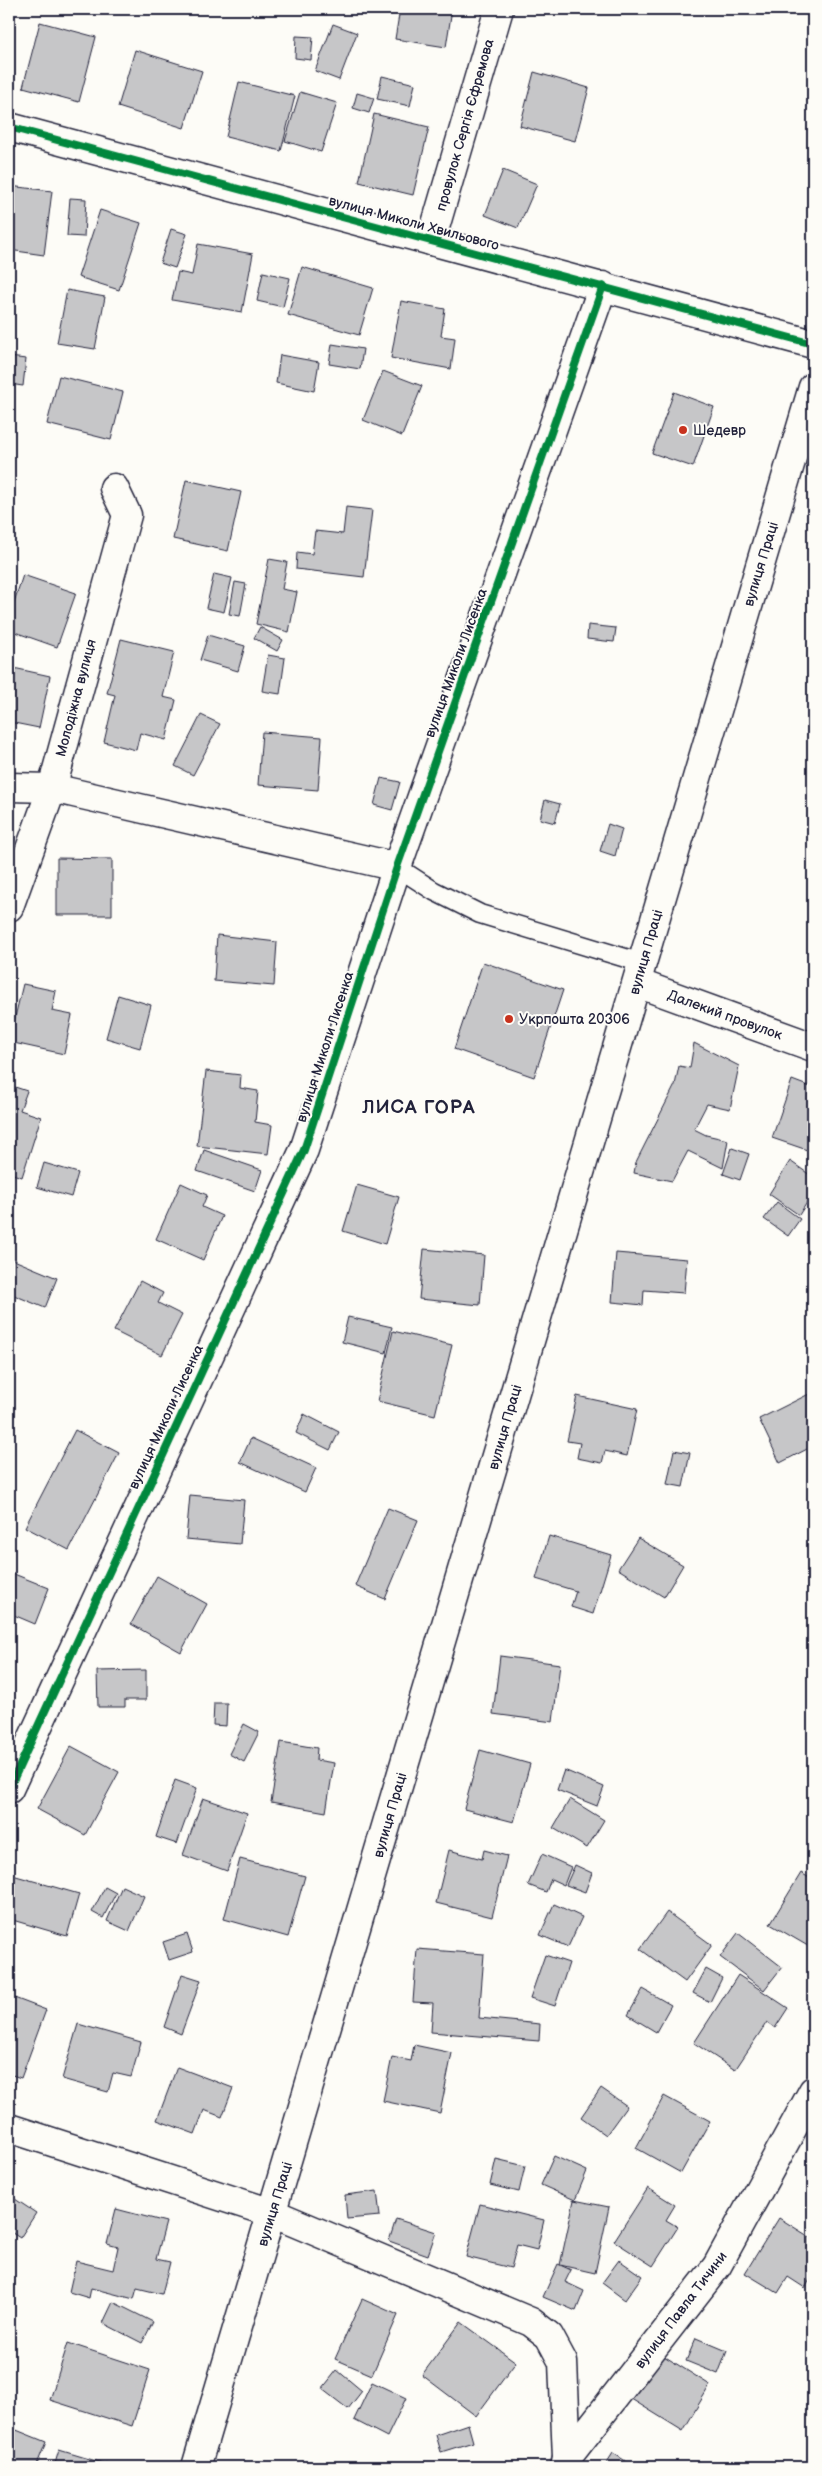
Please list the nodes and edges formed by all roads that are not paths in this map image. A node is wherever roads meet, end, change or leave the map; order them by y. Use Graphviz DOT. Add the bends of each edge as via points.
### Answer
graph roads {
  1 [pos="499,9"];
  2 [pos="9,127"];
  3 [pos="431,241"];
  4 [pos="603,286"];
  5 [pos="813,344"];
  6 [pos="813,387"];
  7 [pos="114,488"];
  8 [pos="9,787"];
  9 [pos="52,788"];
  10 [pos="397,867"];
  11 [pos="9,907"];
  12 [pos="640,973"];
  13 [pos="813,1047"];
  14 [pos="9,1789"];
  15 [pos="813,2091"];
  16 [pos="9,2128"];
  17 [pos="272,2213"];
  18 [pos="566,2463"];
  19 [pos="196,2467"];
  1 -- 3 [label="street, провулок Сергія Єфремова"];
  2 -- 3 [label="street, вулиця Миколи Хвильового"];
  3 -- 4 [label="street, вулиця Миколи Хвильового"];
  4 -- 5 [label="street, вулиця Миколи Хвильового"];
  4 -- 10 [label="street, вулиця Миколи Лисенка"];
  6 -- 12 [label="street, вулиця Праці"];
  7 -- 9 [label="street, Молодіжна вулиця" via="127,514"];
  8 -- 9 [label="street"];
  9 -- 10 [label="street"];
  9 -- 11 [label="street, Молодіжна вулиця"];
  10 -- 12 [label="lane" via="434,891 480,914"];
  10 -- 14 [label="street, вулиця Миколи Лисенка" via="304,1150"];
  12 -- 13 [label="street, Далекий провулок"];
  12 -- 17 [label="street, вулиця Праці"];
  15 -- 18 [label="street, вулиця Павла Тичини" via="717,2266"];
  16 -- 17 [label="street"];
  17 -- 18 [label="street" via="531,2322 549,2336 563,2362"];
  17 -- 19 [label="street, вулиця Праці"];
}
